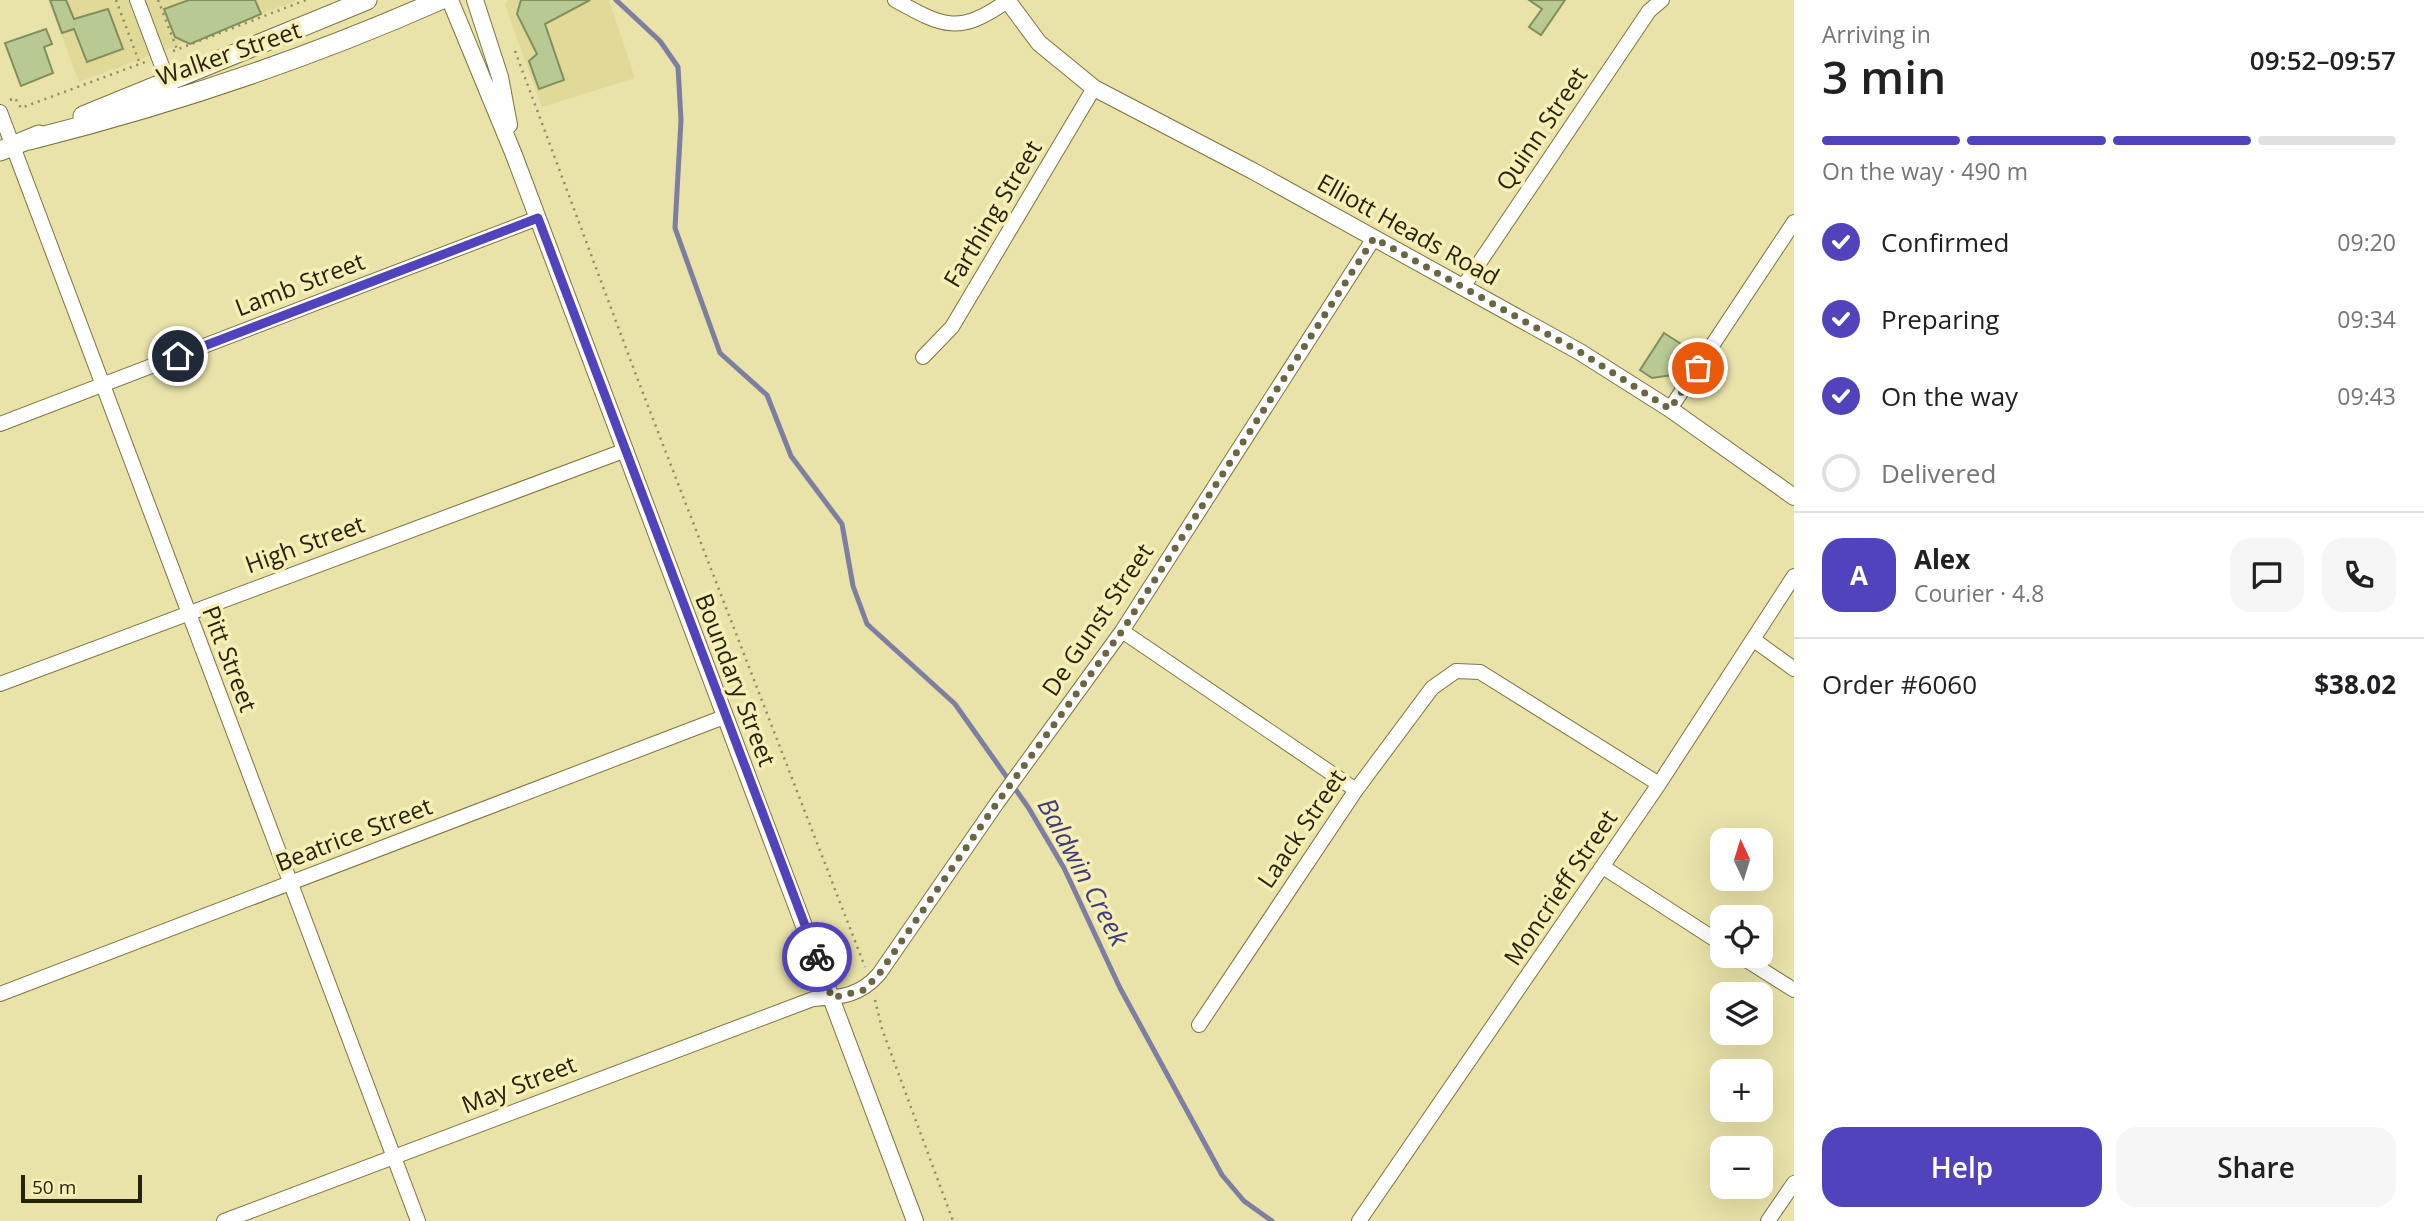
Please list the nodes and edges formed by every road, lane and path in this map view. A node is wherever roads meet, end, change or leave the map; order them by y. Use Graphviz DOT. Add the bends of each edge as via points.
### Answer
graph roads {
  1 [pos="116,0"];
  2 [pos="137,0"];
  3 [pos="158,0"];
  4 [pos="306,0"];
  5 [pos="367,0"];
  6 [pos="440,0"];
  7 [pos="450,0"];
  8 [pos="475,0"];
  9 [pos="895,0"];
  10 [pos="1007,0"];
  11 [pos="1662,0"];
  12 [pos="515,51"];
  13 [pos="145,62"];
  14 [pos="140,64"];
  15 [pos="1094,88"];
  16 [pos="171,91"];
  17 [pos="10,100"];
  18 [pos="0,113"];
  19 [pos="14,146"];
  20 [pos="514,155"];
  21 [pos="538,218"];
  22 [pos="1794,222"];
  23 [pos="1374,238"];
  24 [pos="1463,286"];
  25 [pos="923,357"];
  26 [pos="102,386"];
  27 [pos="1670,409"];
  28 [pos="0,424"];
  29 [pos="625,450"];
  30 [pos="1794,497"];
  31 [pos="1794,576"];
  32 [pos="187,613"];
  33 [pos="1122,631"];
  34 [pos="1754,639"];
  35 [pos="1794,669"];
  36 [pos="0,684"];
  37 [pos="724,717"];
  38 [pos="1659,784"];
  39 [pos="1356,789"];
  40 [pos="1603,867"];
  41 [pos="290,884"];
  42 [pos="1710,936"];
  43 [pos="1759,968"];
  44 [pos="868,979"];
  45 [pos="1794,990"];
  46 [pos="872,991"];
  47 [pos="0,994"];
  48 [pos="832,998"];
  49 [pos="1199,1025"];
  50 [pos="393,1157"];
  51 [pos="1794,1183"];
  52 [pos="223,1221"];
  53 [pos="418,1221"];
  54 [pos="915,1221"];
  55 [pos="953,1221"];
  56 [pos="1359,1221"];
  57 [pos="1769,1221"];
  1 -- 14 [label="path"];
  2 -- 16 [label="street"];
  3 -- 4 [label="path" via="175,50"];
  5 -- 16 [label="main road, Walker Street"];
  6 -- 16 [label="main road, Walker Street" via="362,34"];
  7 -- 20 [label="street, Boundary Street"];
  8 -- 20 [label="street, Boundary Street" via="500,77"];
  9 -- 10 [label="street, Elliott Heads Road" via="952,26 988,14"];
  10 -- 15 [label="street, Elliott Heads Road" via="1039,43"];
  11 -- 24 [label="street, Quinn Street" via="1649,10"];
  12 -- 44 [label="path"];
  13 -- 14 [label="path"];
  14 -- 17 [label="path" via="21,108 15,98"];
  15 -- 23 [label="street, Elliott Heads Road"];
  15 -- 25 [label="street, Farthing Street" via="952,327"];
  16 -- 19 [label="main road, Walker Street"];
  18 -- 19 [label="street, Pitt Street"];
  19 -- 26 [label="street, Pitt Street"];
  20 -- 21 [label="street, Boundary Street"];
  21 -- 26 [label="street, Lamb Street"];
  21 -- 29 [label="street, Boundary Street"];
  22 -- 27 [label="street"];
  23 -- 24 [label="street, Elliott Heads Road"];
  23 -- 33 [label="street, De Gunst Street"];
  24 -- 27 [label="street, Elliott Heads Road"];
  26 -- 28 [label="street, Lamb Street"];
  26 -- 32 [label="street, Pitt Street"];
  27 -- 30 [label="street, Elliott Heads Road"];
  29 -- 32 [label="street, High Street"];
  29 -- 37 [label="street, Boundary Street"];
  31 -- 34 [label="street, Moncrieff Street"];
  32 -- 36 [label="street, High Street"];
  32 -- 41 [label="street, Pitt Street"];
  33 -- 39 [label="street"];
  33 -- 48 [label="street, De Gunst Street" via="879,974 864,990"];
  34 -- 35 [label="street"];
  34 -- 38 [label="street, Moncrieff Street"];
  37 -- 41 [label="street, Beatrice Street"];
  37 -- 48 [label="street, Boundary Street"];
  38 -- 39 [label="street, Laack Street" via="1480,671 1456,671 1432,688"];
  38 -- 40 [label="street, Moncrieff Street"];
  39 -- 49 [label="street, Laack Street"];
  40 -- 42 [label="street"];
  40 -- 56 [label="street, Moncrieff Street"];
  41 -- 47 [label="street, Beatrice Street"];
  41 -- 50 [label="street, Pitt Street"];
  43 -- 45 [label="street"];
  46 -- 55 [label="path"];
  48 -- 50 [label="street, May Street" via="813,999"];
  48 -- 54 [label="street, Boundary Street"];
  50 -- 52 [label="street, May Street"];
  50 -- 53 [label="street, Pitt Street"];
  51 -- 57 [label="street"];
}
